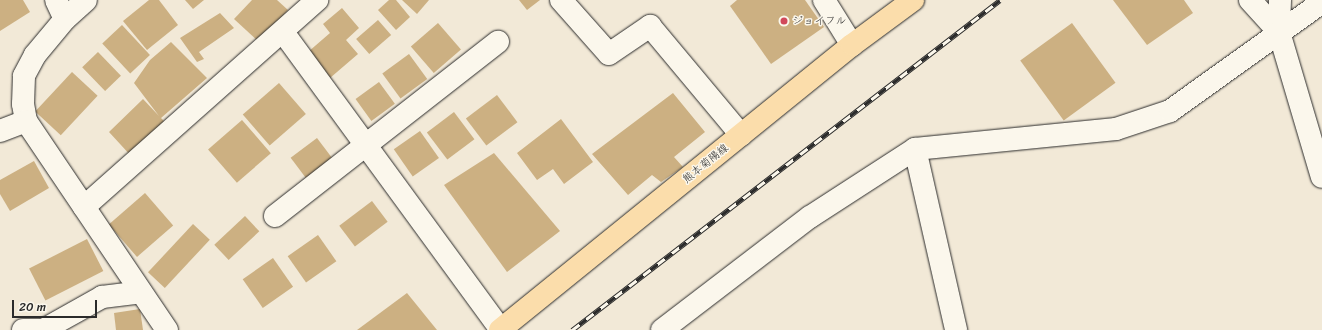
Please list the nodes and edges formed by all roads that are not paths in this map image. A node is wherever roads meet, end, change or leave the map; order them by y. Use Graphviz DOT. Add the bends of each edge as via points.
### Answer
graph roads {
  1 [pos="86,0"];
  2 [pos="317,0"];
  3 [pos="561,0"];
  4 [pos="824,0"];
  5 [pos="912,0"];
  6 [pos="1250,0"];
  7 [pos="1280,0"];
  8 [pos="1322,2"];
  9 [pos="61,10"];
  10 [pos="283,32"];
  11 [pos="1278,32"];
  12 [pos="498,42"];
  13 [pos="852,45"];
  14 [pos="26,121"];
  15 [pos="0,131"];
  16 [pos="742,135"];
  17 [pos="366,144"];
  18 [pos="914,148"];
  19 [pos="1322,177"];
  20 [pos="84,207"];
  21 [pos="275,216"];
  22 [pos="141,292"];
  23 [pos="23,330"];
  24 [pos="167,330"];
  25 [pos="501,330"];
  26 [pos="662,330"];
  27 [pos="956,330"];
  1 -- 9 [label="street"];
  2 -- 10 [label="street"];
  3 -- 16 [label="street" via="610,54 650,26"];
  4 -- 13 [label="street"];
  5 -- 13 [label="main road, 熊本菊陽線"];
  6 -- 11 [label="street"];
  7 -- 11 [label="street"];
  8 -- 11 [label="street"];
  9 -- 14 [label="street" via="24,76 23,104"];
  10 -- 17 [label="street"];
  10 -- 20 [label="street"];
  11 -- 18 [label="street" via="1170,111 1116,129"];
  11 -- 19 [label="street"];
  12 -- 17 [label="street"];
  13 -- 16 [label="main road, 熊本菊陽線"];
  14 -- 15 [label="street"];
  14 -- 20 [label="street"];
  16 -- 25 [label="main road, 熊本菊陽線"];
  17 -- 21 [label="street"];
  17 -- 25 [label="street"];
  18 -- 26 [label="street" via="810,218"];
  18 -- 27 [label="street"];
  20 -- 22 [label="street"];
  22 -- 23 [label="street" via="102,297 43,330"];
  22 -- 24 [label="street"];
}
